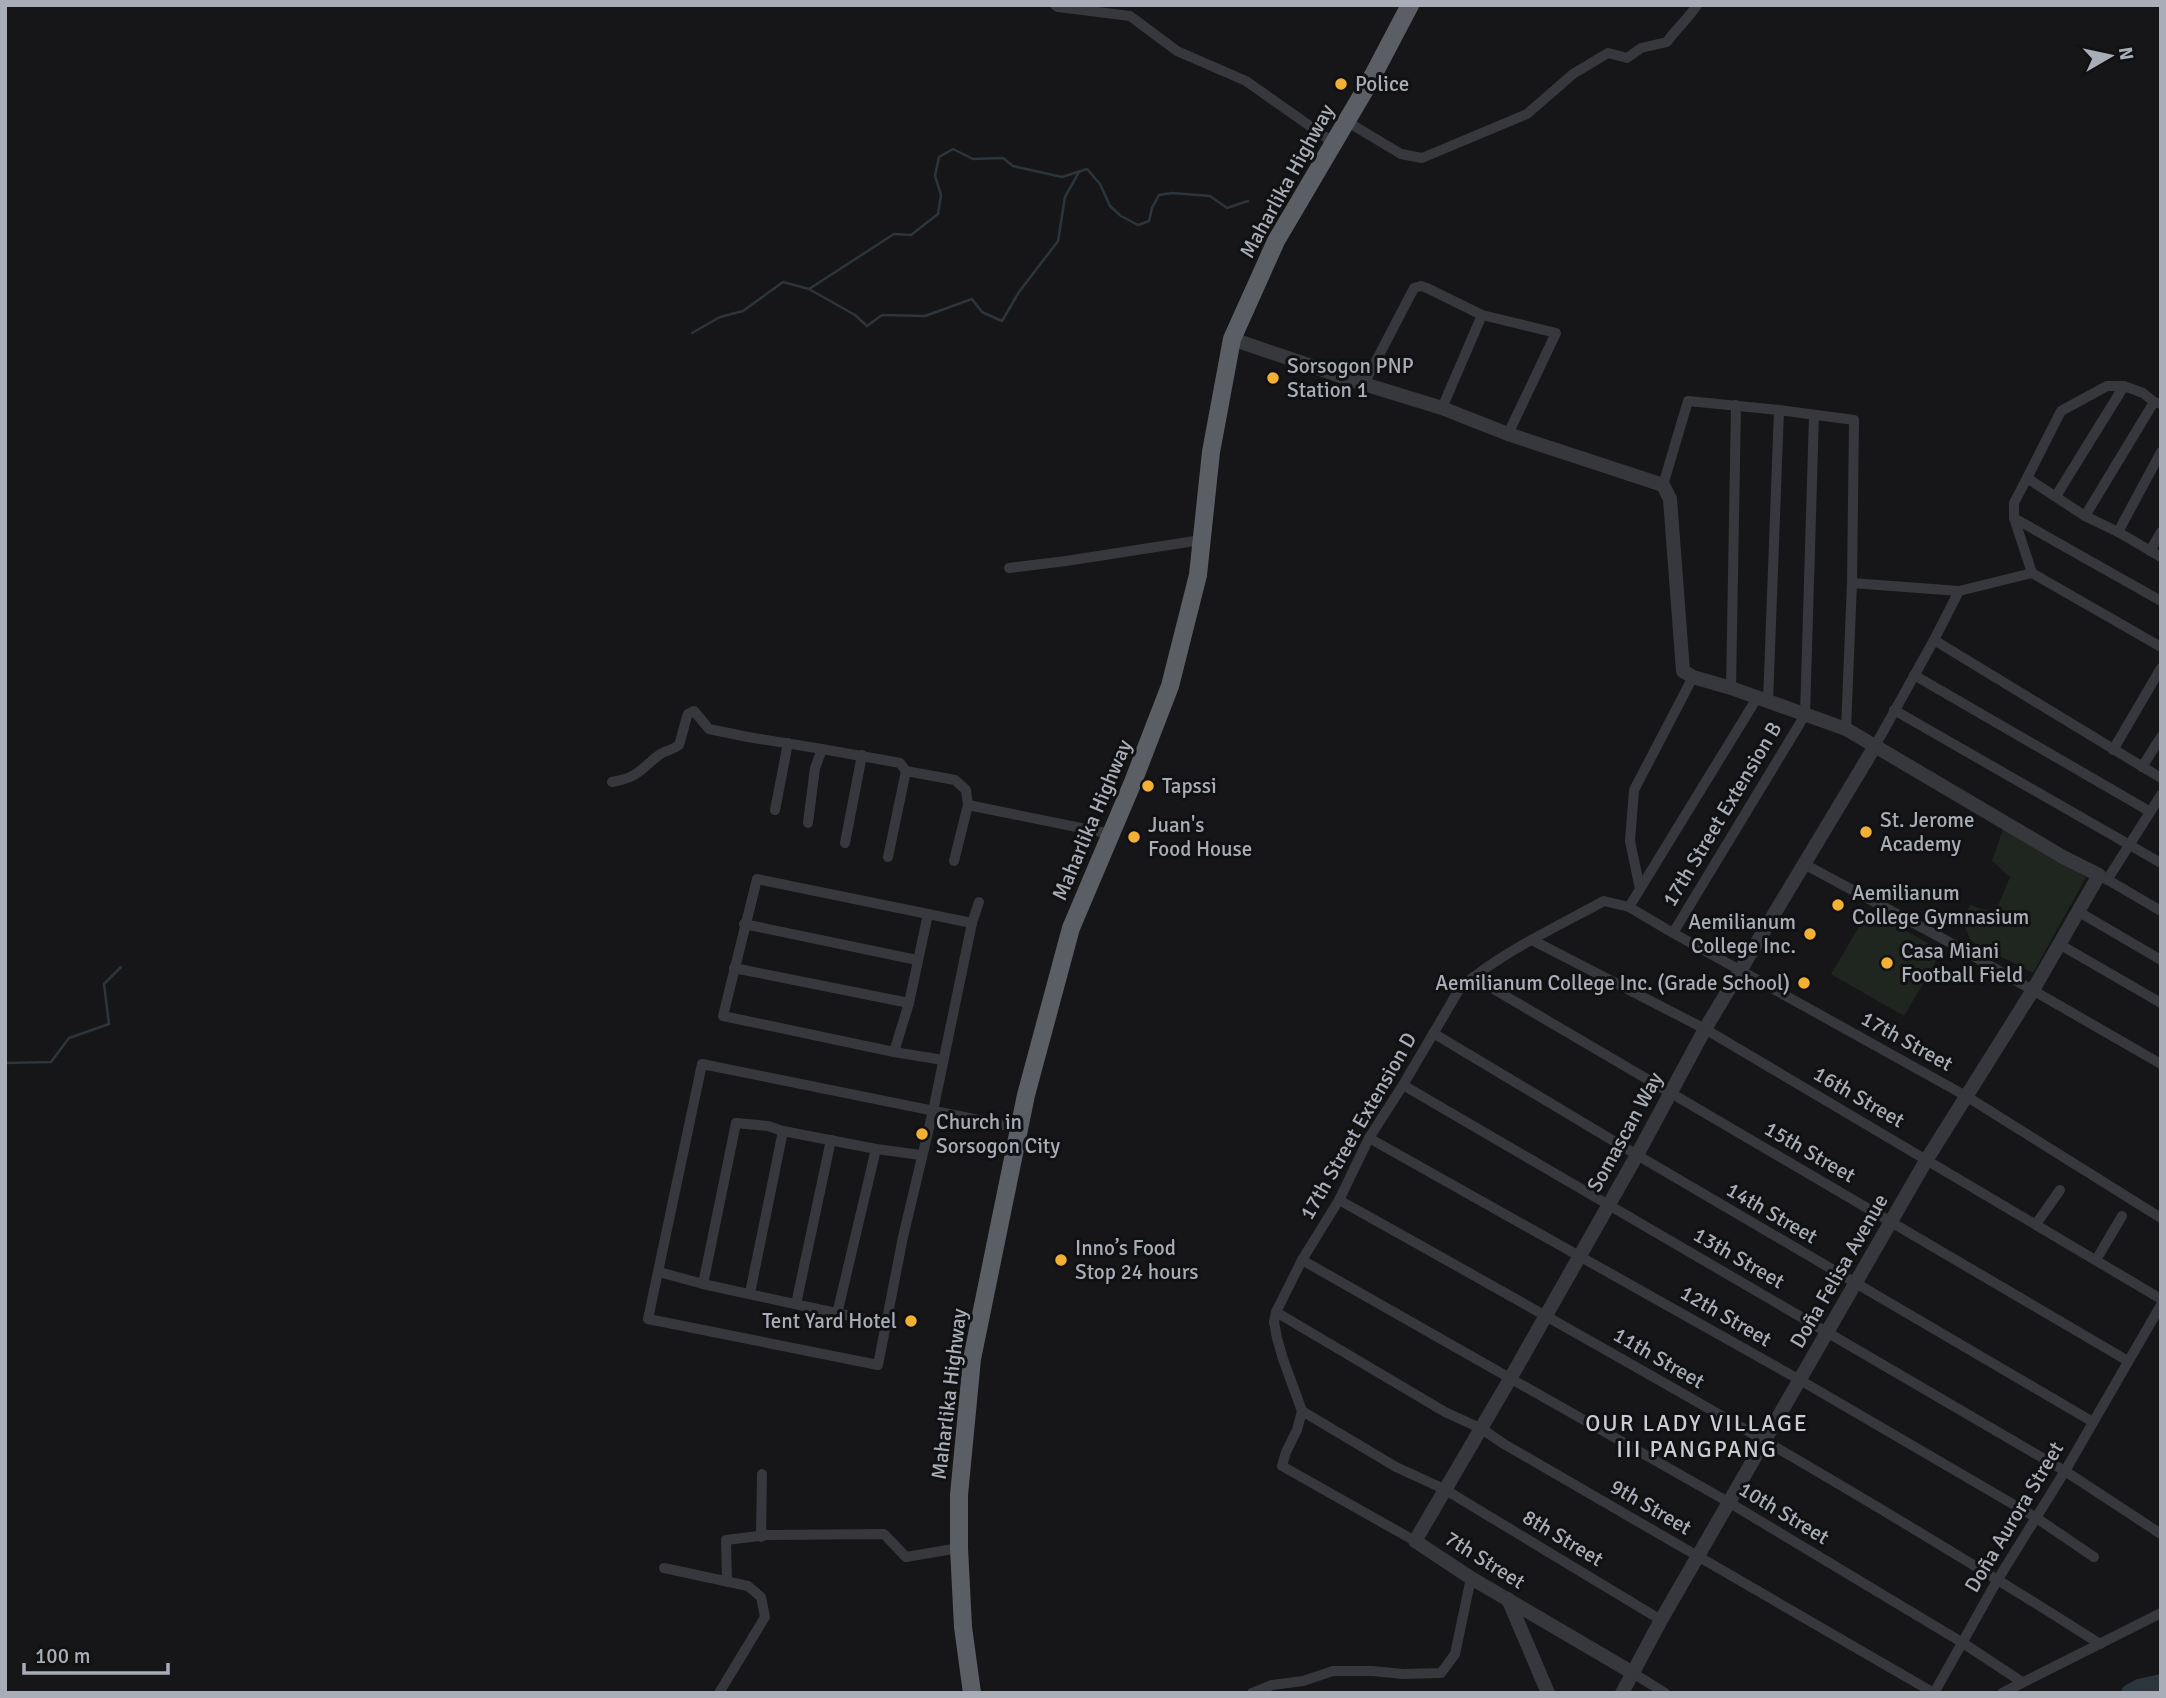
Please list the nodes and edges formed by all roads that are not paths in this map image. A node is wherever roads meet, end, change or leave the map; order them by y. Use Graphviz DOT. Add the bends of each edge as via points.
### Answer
graph roads {
  1 [pos="1055,5"];
  2 [pos="1410,5"];
  3 [pos="1697,5"];
  4 [pos="1346,121"];
  5 [pos="1334,143"];
  6 [pos="1482,315"];
  7 [pos="1233,339"];
  8 [pos="1364,384"];
  9 [pos="2124,386"];
  10 [pos="2157,403"];
  11 [pos="1736,405"];
  12 [pos="1442,408"];
  13 [pos="1779,410"];
  14 [pos="1814,415"];
  15 [pos="1507,434"];
  16 [pos="2161,452"];
  17 [pos="2027,478"];
  18 [pos="1663,485"];
  19 [pos="2056,496"];
  20 [pos="2085,516"];
  21 [pos="2014,519"];
  22 [pos="2118,531"];
  23 [pos="2161,532"];
  24 [pos="1202,540"];
  25 [pos="2150,551"];
  26 [pos="2161,557"];
  27 [pos="1009,568"];
  28 [pos="2032,573"];
  29 [pos="1852,583"];
  30 [pos="1959,591"];
  31 [pos="2161,601"];
  32 [pos="1934,640"];
  33 [pos="2161,647"];
  34 [pos="2161,668"];
  35 [pos="1914,675"];
  36 [pos="1693,677"];
  37 [pos="1731,688"];
  38 [pos="1763,700"];
  39 [pos="1894,710"];
  40 [pos="1804,715"];
  41 [pos="1846,729"];
  42 [pos="2161,737"];
  43 [pos="788,743"];
  44 [pos="1875,746"];
  45 [pos="822,749"];
  46 [pos="2113,750"];
  47 [pos="862,755"];
  48 [pos="2142,767"];
  49 [pos="906,771"];
  50 [pos="2161,778"];
  51 [pos="612,782"];
  52 [pos="2161,795"];
  53 [pos="968,805"];
  54 [pos="775,810"];
  55 [pos="2149,811"];
  56 [pos="808,823"];
  57 [pos="1111,834"];
  58 [pos="845,843"];
  59 [pos="2129,844"];
  60 [pos="888,857"];
  61 [pos="954,861"];
  62 [pos="2161,863"];
  63 [pos="1804,864"];
  64 [pos="2103,877"];
  65 [pos="1640,889"];
  66 [pos="979,902"];
  67 [pos="1629,907"];
  68 [pos="2161,911"];
  69 [pos="2079,912"];
  70 [pos="928,914"];
  71 [pos="972,923"];
  72 [pos="744,924"];
  73 [pos="1673,933"];
  74 [pos="1532,940"];
  75 [pos="2059,944"];
  76 [pos="917,960"];
  77 [pos="2161,960"];
  78 [pos="734,968"];
  79 [pos="1741,970"];
  80 [pos="1473,977"];
  81 [pos="2033,990"];
  82 [pos="909,1003"];
  83 [pos="2161,1003"];
  84 [pos="1705,1029"];
  85 [pos="1433,1033"];
  86 [pos="894,1052"];
  87 [pos="943,1060"];
  88 [pos="2161,1064"];
  89 [pos="1404,1085"];
  90 [pos="1670,1094"];
  91 [pos="1966,1096"];
  92 [pos="933,1111"];
  93 [pos="1019,1128"];
  94 [pos="783,1131"];
  95 [pos="1369,1138"];
  96 [pos="831,1140"];
  97 [pos="876,1150"];
  98 [pos="921,1155"];
  99 [pos="1637,1155"];
  100 [pos="1927,1159"];
  101 [pos="2060,1190"];
  102 [pos="1339,1200"];
  103 [pos="1609,1205"];
  104 [pos="2122,1216"];
  105 [pos="2161,1218"];
  106 [pos="1892,1222"];
  107 [pos="2036,1224"];
  108 [pos="1580,1255"];
  109 [pos="1302,1260"];
  110 [pos="2096,1260"];
  111 [pos="659,1272"];
  112 [pos="704,1284"];
  113 [pos="1855,1284"];
  114 [pos="750,1293"];
  115 [pos="2161,1299"];
  116 [pos="796,1304"];
  117 [pos="2161,1305"];
  118 [pos="1276,1312"];
  119 [pos="837,1314"];
  120 [pos="1545,1315"];
  121 [pos="887,1324"];
  122 [pos="1828,1331"];
  123 [pos="2128,1361"];
  124 [pos="1510,1379"];
  125 [pos="1800,1380"];
  126 [pos="1302,1410"];
  127 [pos="2094,1422"];
  128 [pos="1482,1429"];
  129 [pos="1765,1440"];
  130 [pos="2065,1471"];
  131 [pos="762,1474"];
  132 [pos="1444,1489"];
  133 [pos="1730,1503"];
  134 [pos="2035,1517"];
  135 [pos="2161,1535"];
  136 [pos="761,1537"];
  137 [pos="1415,1541"];
  138 [pos="959,1548"];
  139 [pos="1700,1557"];
  140 [pos="2094,1557"];
  141 [pos="664,1567"];
  142 [pos="1471,1578"];
  143 [pos="1998,1579"];
  144 [pos="727,1582"];
  145 [pos="1507,1599"];
  146 [pos="2161,1613"];
  147 [pos="1661,1620"];
  148 [pos="1963,1643"];
  149 [pos="2099,1644"];
  150 [pos="1633,1673"];
  151 [pos="2022,1682"];
  152 [pos="719,1693"];
  153 [pos="972,1693"];
  154 [pos="1252,1693"];
  155 [pos="1548,1693"];
  156 [pos="1622,1693"];
  157 [pos="1665,1693"];
  158 [pos="1934,1693"];
  159 [pos="2002,1693"];
  1 -- 5 [label="street" via="1130,16 1177,51 1246,81"];
  2 -- 4 [label="highway, Maharlika Highway"];
  3 -- 4 [label="street" via="1667,42 1641,48 1627,58 1608,53 1573,74 1527,114 1422,158 1401,154"];
  4 -- 5 [label="highway, Maharlika Highway"];
  5 -- 7 [label="highway, Maharlika Highway" via="1276,241"];
  6 -- 8 [label="street" via="1427,288 1414,288"];
  6 -- 12 [label="street"];
  6 -- 15 [label="street" via="1556,333"];
  7 -- 8 [label="street"];
  7 -- 24 [label="highway, Maharlika Highway" via="1211,452"];
  8 -- 12 [label="street"];
  9 -- 10 [label="street"];
  9 -- 17 [label="street" via="2107,386 2061,411"];
  9 -- 19 [label="street"];
  10 -- 20 [label="street"];
  11 -- 13 [label="street"];
  11 -- 18 [label="street" via="1688,401"];
  11 -- 37 [label="street"];
  12 -- 15 [label="street"];
  13 -- 14 [label="street"];
  13 -- 38 [label="street"];
  14 -- 29 [label="street" via="1854,420"];
  14 -- 40 [label="street"];
  15 -- 18 [label="street"];
  16 -- 22 [label="street"];
  17 -- 19 [label="street"];
  17 -- 21 [label="street" via="2014,503"];
  18 -- 36 [label="street" via="1670,499 1683,671"];
  19 -- 20 [label="street"];
  20 -- 22 [label="street"];
  21 -- 28 [label="street"];
  21 -- 31 [label="street"];
  22 -- 25 [label="street"];
  23 -- 25 [label="street"];
  24 -- 27 [label="street"];
  24 -- 57 [label="highway, Maharlika Highway" via="1198,575 1170,686"];
  25 -- 26 [label="street"];
  28 -- 30 [label="street"];
  28 -- 33 [label="street"];
  29 -- 30 [label="street"];
  29 -- 41 [label="street"];
  30 -- 32 [label="street"];
  32 -- 35 [label="street"];
  32 -- 46 [label="street"];
  34 -- 46 [label="street"];
  35 -- 39 [label="street"];
  35 -- 55 [label="street"];
  36 -- 37 [label="street"];
  36 -- 65 [label="street" via="1634,790 1630,841"];
  37 -- 38 [label="street"];
  38 -- 40 [label="street"];
  38 -- 65 [label="street"];
  39 -- 44 [label="street"];
  39 -- 59 [label="street"];
  40 -- 41 [label="street"];
  40 -- 73 [label="street, 17th Street Extension B"];
  41 -- 44 [label="street"];
  42 -- 48 [label="street"];
  43 -- 45 [label="street"];
  43 -- 51 [label="street" via="709,729 694,711 682,726 679,745 660,754 631,779"];
  43 -- 54 [label="street"];
  44 -- 63 [label="street, Somascan Way"];
  44 -- 64 [label="street"];
  45 -- 47 [label="street"];
  45 -- 56 [label="street"];
  46 -- 48 [label="street"];
  47 -- 49 [label="street" via="901,763"];
  47 -- 58 [label="street"];
  48 -- 50 [label="street"];
  49 -- 53 [label="street" via="955,780 966,790"];
  49 -- 60 [label="street"];
  52 -- 55 [label="street"];
  53 -- 57 [label="street"];
  53 -- 61 [label="street"];
  55 -- 59 [label="street"];
  57 -- 93 [label="highway, Maharlika Highway" via="1071,928"];
  59 -- 62 [label="street"];
  59 -- 64 [label="street"];
  63 -- 79 [label="street, Somascan Way"];
  63 -- 81 [label="street"];
  64 -- 68 [label="street"];
  64 -- 69 [label="street, Doña Felisa Avenue"];
  65 -- 67 [label="street"];
  66 -- 71 [label="street"];
  67 -- 73 [label="street, 17th Street"];
  67 -- 74 [label="street, 17th Street Extension D" via="1604,901"];
  69 -- 75 [label="street, Doña Felisa Avenue"];
  69 -- 77 [label="street"];
  70 -- 71 [label="street"];
  70 -- 72 [label="street" via="757,879"];
  70 -- 76 [label="street"];
  71 -- 87 [label="street"];
  72 -- 76 [label="street"];
  72 -- 78 [label="street"];
  73 -- 79 [label="street, 17th Street"];
  74 -- 80 [label="street, 17th Street Extension D"];
  74 -- 84 [label="street, 16th Street"];
  75 -- 81 [label="street, Doña Felisa Avenue"];
  75 -- 83 [label="street"];
  76 -- 82 [label="street"];
  78 -- 82 [label="street"];
  78 -- 86 [label="street" via="723,1016"];
  79 -- 84 [label="street, Somascan Way"];
  79 -- 91 [label="street, 17th Street"];
  80 -- 85 [label="street, 17th Street Extension D" via="1460,988"];
  80 -- 90 [label="street, 15th Street"];
  81 -- 88 [label="street"];
  81 -- 91 [label="street, Doña Felisa Avenue"];
  82 -- 86 [label="street"];
  84 -- 90 [label="street, Somascan Way"];
  84 -- 100 [label="street, 16th Street"];
  85 -- 89 [label="street, 17th Street Extension D"];
  85 -- 99 [label="street, 14th Street"];
  86 -- 87 [label="street"];
  87 -- 92 [label="street"];
  89 -- 95 [label="street, 17th Street Extension D"];
  89 -- 103 [label="street, 13th Street"];
  90 -- 99 [label="street, Somascan Way"];
  90 -- 106 [label="street, 15th Street"];
  91 -- 100 [label="street, Doña Felisa Avenue"];
  91 -- 105 [label="street, 17th Street"];
  92 -- 93 [label="street"];
  92 -- 98 [label="street"];
  92 -- 111 [label="street" via="702,1064"];
  93 -- 138 [label="highway, Maharlika Highway" via="972,1359 959,1495"];
  94 -- 96 [label="street"];
  94 -- 112 [label="street" via="736,1123"];
  94 -- 114 [label="street"];
  95 -- 102 [label="street, 17th Street Extension D"];
  95 -- 108 [label="street, 12th Street"];
  96 -- 97 [label="street"];
  96 -- 116 [label="street"];
  97 -- 98 [label="street"];
  97 -- 119 [label="street"];
  98 -- 121 [label="street"];
  99 -- 103 [label="street, Somascan Way"];
  99 -- 113 [label="street, 14th Street"];
  100 -- 106 [label="street, Doña Felisa Avenue"];
  100 -- 107 [label="street, 16th Street"];
  101 -- 107 [label="street"];
  102 -- 109 [label="street, 17th Street Extension D"];
  102 -- 120 [label="street, 11th Street"];
  103 -- 108 [label="street, Somascan Way"];
  103 -- 122 [label="street, 13th Street"];
  104 -- 110 [label="street"];
  106 -- 113 [label="street, Doña Felisa Avenue"];
  106 -- 123 [label="street, 15th Street"];
  107 -- 110 [label="street, 16th Street"];
  108 -- 120 [label="street, Somascan Way"];
  108 -- 125 [label="street, 12th Street"];
  109 -- 118 [label="street, 17th Street Extension D"];
  109 -- 124 [label="street, 10th Street"];
  110 -- 115 [label="street, 16th Street"];
  111 -- 112 [label="street"];
  111 -- 121 [label="street" via="648,1320 878,1365"];
  112 -- 114 [label="street"];
  113 -- 122 [label="street, Doña Felisa Avenue"];
  113 -- 127 [label="street, 14th Street"];
  114 -- 116 [label="street"];
  116 -- 119 [label="street"];
  117 -- 123 [label="street, Doña Aurora Street"];
  118 -- 126 [label="street" via="1277,1338"];
  118 -- 128 [label="street, 9th Street"];
  119 -- 121 [label="street"];
  120 -- 124 [label="street, Somascan Way"];
  120 -- 129 [label="street, 11th Street"];
  122 -- 125 [label="street, Doña Felisa Avenue"];
  122 -- 130 [label="street, 13th Street"];
  123 -- 127 [label="street, Doña Aurora Street"];
  124 -- 128 [label="street, Somascan Way"];
  124 -- 133 [label="street, 10th Street"];
  125 -- 129 [label="street, Doña Felisa Avenue"];
  125 -- 134 [label="street, 12th Street"];
  126 -- 132 [label="street, 8th Street" via="1396,1467"];
  126 -- 137 [label="street, 7th Street" via="1282,1466"];
  127 -- 130 [label="street, Doña Aurora Street"];
  128 -- 132 [label="street, Somascan Way"];
  128 -- 139 [label="street, 9th Street"];
  129 -- 133 [label="street, Doña Felisa Avenue"];
  129 -- 143 [label="street, 11th Street"];
  130 -- 134 [label="street, Doña Aurora Street"];
  130 -- 135 [label="street, 13th Street"];
  131 -- 136 [label="street"];
  132 -- 137 [label="street, Somascan Way"];
  132 -- 147 [label="street, 8th Street"];
  133 -- 139 [label="street, Doña Felisa Avenue"];
  133 -- 148 [label="street, 10th Street"];
  134 -- 140 [label="street, 12th Street"];
  134 -- 143 [label="street, Doña Aurora Street"];
  136 -- 138 [label="street" via="884,1534 906,1557"];
  136 -- 144 [label="street" via="726,1541"];
  137 -- 142 [label="street, 7th Street"];
  138 -- 153 [label="highway, Maharlika Highway"];
  139 -- 147 [label="street, Doña Felisa Avenue"];
  139 -- 158 [label="street, 9th Street"];
  141 -- 144 [label="street"];
  142 -- 145 [label="street, 7th Street"];
  142 -- 154 [label="street" via="1455,1654 1441,1673 1332,1671"];
  143 -- 148 [label="street, Doña Aurora Street"];
  143 -- 149 [label="street, 11th Street"];
  144 -- 152 [label="street" via="748,1586 761,1597 765,1617"];
  145 -- 150 [label="street, 7th Street"];
  145 -- 155 [label="street"];
  146 -- 149 [label="street"];
  147 -- 150 [label="street, Doña Felisa Avenue"];
  148 -- 151 [label="street, 10th Street"];
  148 -- 158 [label="street, Doña Aurora Street"];
  149 -- 151 [label="street"];
  150 -- 156 [label="street, Doña Felisa Avenue"];
  150 -- 157 [label="street, 7th Street"];
  151 -- 159 [label="street"];
}
